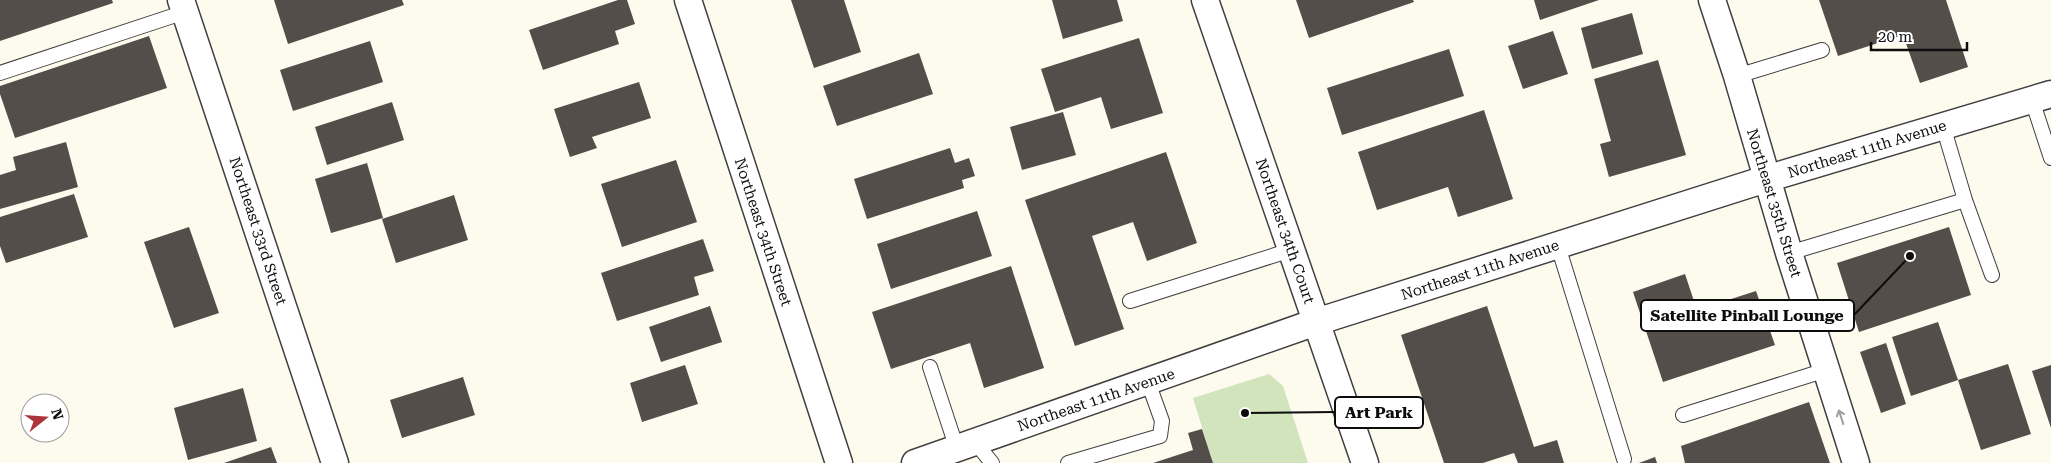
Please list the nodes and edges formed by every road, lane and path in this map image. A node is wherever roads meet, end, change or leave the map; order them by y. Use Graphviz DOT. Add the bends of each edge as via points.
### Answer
graph roads {
  1 [pos="688,0"];
  2 [pos="1205,0"];
  3 [pos="1712,0"];
  4 [pos="183,6"];
  5 [pos="1822,50"];
  6 [pos="0,73"];
  7 [pos="1737,76"];
  8 [pos="2041,97"];
  9 [pos="1944,126"];
  10 [pos="2051,158"];
  11 [pos="1766,179"];
  12 [pos="1965,200"];
  13 [pos="1558,246"];
  14 [pos="1291,250"];
  15 [pos="1789,253"];
  16 [pos="1992,275"];
  17 [pos="1130,301"];
  18 [pos="1316,322"];
  19 [pos="930,367"];
  20 [pos="1826,370"];
  21 [pos="1148,382"];
  22 [pos="1683,415"];
  23 [pos="966,446"];
  24 [pos="1624,459"];
  25 [pos="335,463"];
  26 [pos="839,463"];
  27 [pos="915,463"];
  28 [pos="992,463"];
  29 [pos="1068,463"];
  30 [pos="1365,463"];
  31 [pos="1856,463"];
  1 -- 26 [label="street, Northeast 34th Street"];
  2 -- 14 [label="street, Northeast 34th Court"];
  3 -- 7 [label="street, Northeast 35th Street"];
  4 -- 6 [label="lane"];
  4 -- 25 [label="street, Northeast 33rd Street"];
  5 -- 7 [label="lane"];
  7 -- 11 [label="street, Northeast 35th Street"];
  8 -- 9 [label="street, Northeast 11th Avenue"];
  8 -- 10 [label="lane"];
  9 -- 11 [label="street, Northeast 11th Avenue"];
  9 -- 12 [label="lane"];
  11 -- 13 [label="street, Northeast 11th Avenue"];
  11 -- 15 [label="street, Northeast 35th Street"];
  12 -- 15 [label="lane"];
  12 -- 16 [label="lane"];
  13 -- 18 [label="street, Northeast 11th Avenue"];
  13 -- 24 [label="lane"];
  14 -- 17 [label="lane"];
  14 -- 18 [label="street, Northeast 34th Court"];
  15 -- 20 [label="street, Northeast 35th Street"];
  18 -- 21 [label="street, Northeast 11th Avenue"];
  18 -- 30 [label="street, Northeast 34th Court"];
  19 -- 23 [label="lane"];
  20 -- 22 [label="lane"];
  31 -- 20 [label="street, Northeast 35th Street, one-way"];
  21 -- 23 [label="street, Northeast 11th Avenue"];
  21 -- 29 [label="lane" via="1162,421 1160,436"];
  23 -- 27 [label="street, Northeast 11th Avenue"];
  23 -- 28 [label="lane"];
}
